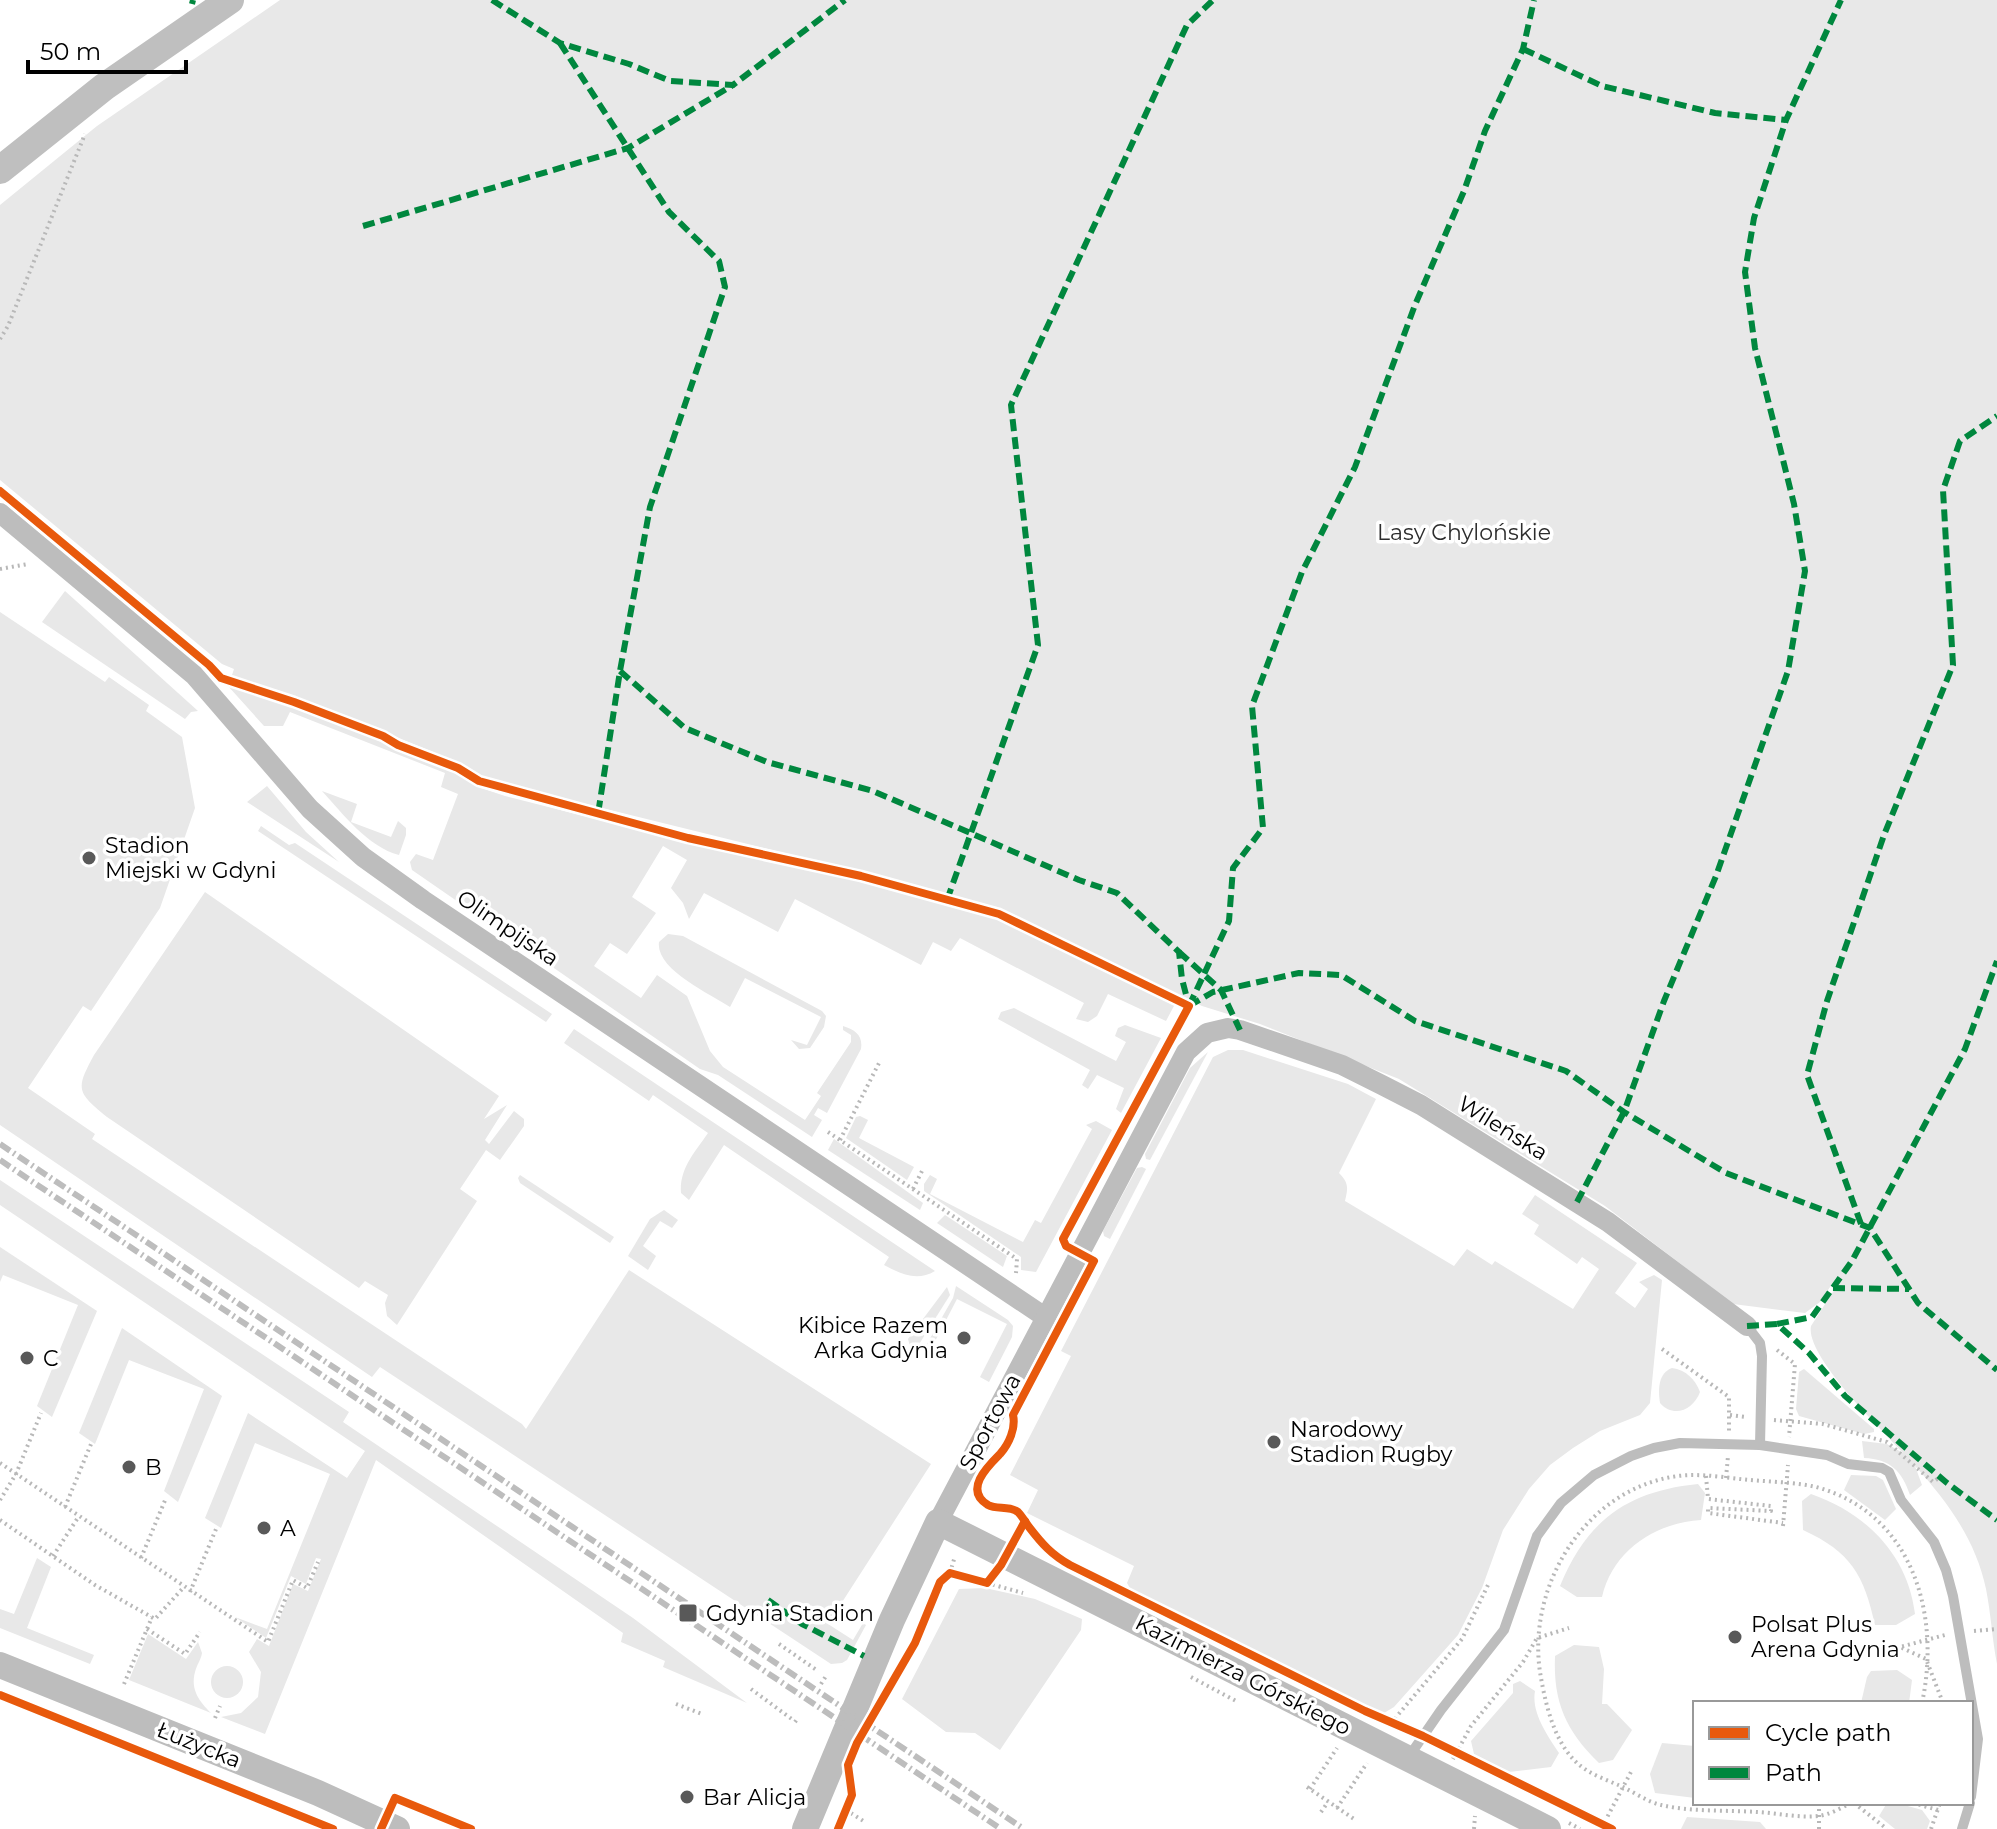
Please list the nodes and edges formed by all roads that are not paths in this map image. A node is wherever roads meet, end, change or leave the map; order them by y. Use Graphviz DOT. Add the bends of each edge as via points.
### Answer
graph roads {
  1 [pos="230,0"];
  2 [pos="0,170"];
  3 [pos="0,513"];
  4 [pos="1207,1033"];
  5 [pos="1045,1317"];
  6 [pos="1747,1326"];
  7 [pos="1760,1445"];
  8 [pos="938,1522"];
  9 [pos="0,1665"];
  10 [pos="1971,1701"];
  11 [pos="1973,1712"];
  12 [pos="1408,1759"];
  13 [pos="1973,1780"];
  14 [pos="1969,1805"];
  15 [pos="397,1829"];
  16 [pos="805,1829"];
  17 [pos="1548,1829"];
  18 [pos="1962,1829"];
  1 -- 2 [label="main road" via="104,87"];
  3 -- 5 [label="street, Olimpijska" via="194,675 310,809 363,857"];
  4 -- 5 [label="street, Sportowa" via="1186,1052"];
  4 -- 6 [label="street, Wileńska" via="1228,1028 1251,1032 1342,1065 1421,1105 1608,1222"];
  5 -- 8 [label="street, Sportowa"];
  6 -- 7 [label="lane" via="1760,1343 1762,1356"];
  7 -- 10 [label="lane" via="1889,1472 1946,1570"];
  7 -- 12 [label="lane" via="1680,1443 1631,1456 1594,1475 1561,1503 1537,1536 1504,1630"];
  8 -- 12 [label="street, Kazimierza Górskiego"];
  8 -- 16 [label="street, Sportowa"];
  9 -- 15 [label="street, Łużycka"];
  11 -- 13 [label="lane" via="1978,1739"];
  12 -- 17 [label="street, Kazimierza Górskiego"];
  14 -- 18 [label="lane"];
}
